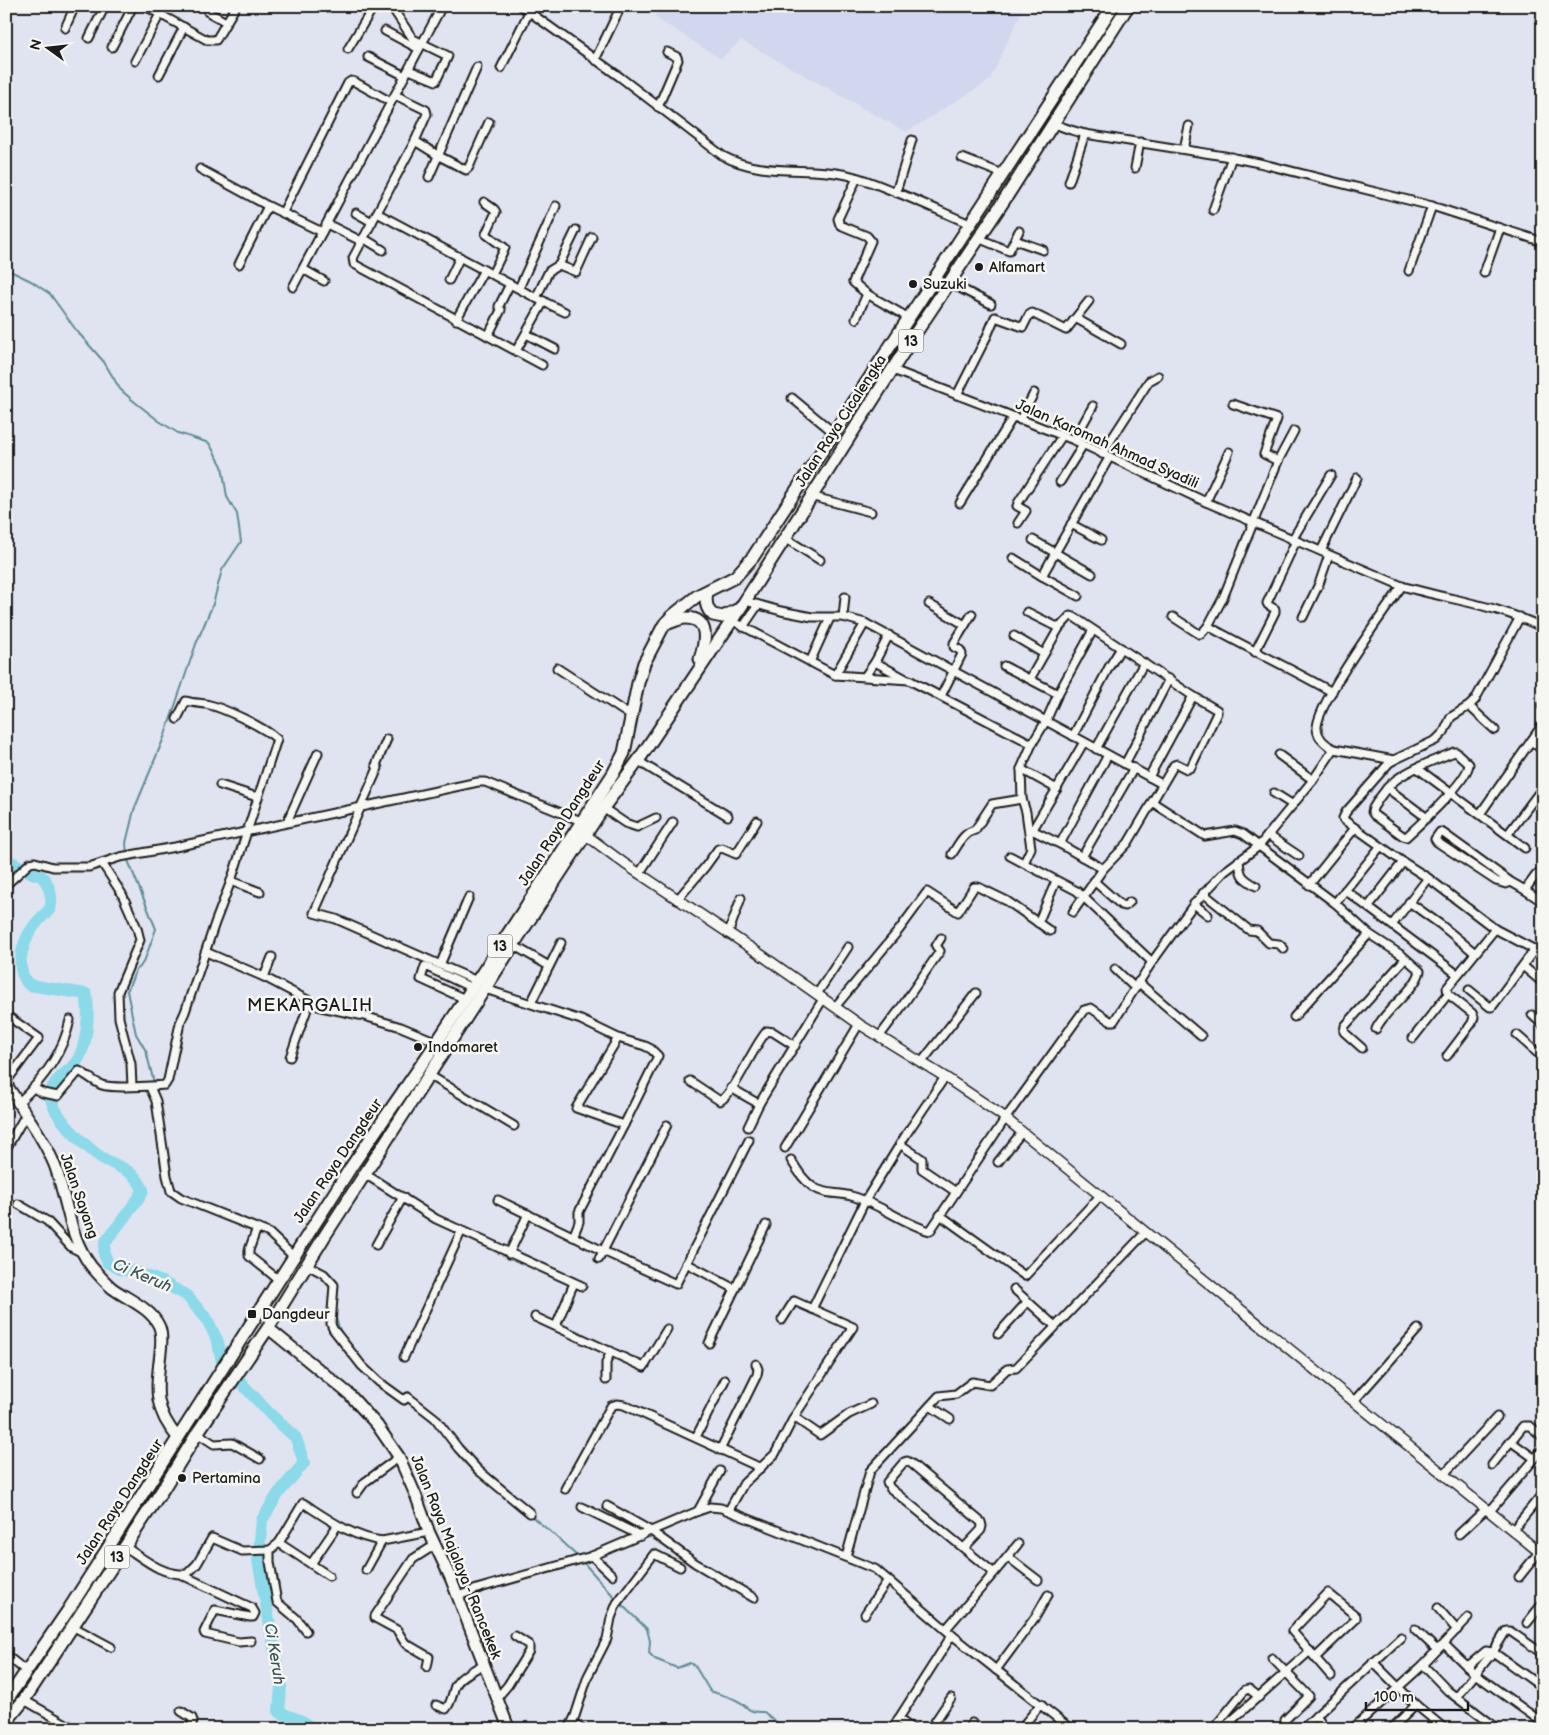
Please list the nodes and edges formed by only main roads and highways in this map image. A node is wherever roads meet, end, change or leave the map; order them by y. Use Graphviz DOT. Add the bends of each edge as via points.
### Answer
graph roads {
  1 [pos="1113,6"];
  2 [pos="1128,6"];
  3 [pos="994,187"];
  4 [pos="1007,196"];
  5 [pos="707,592"];
  6 [pos="742,605"];
  7 [pos="664,625"];
  8 [pos="695,677"];
  9 [pos="478,986"];
  10 [pos="6,1083"];
  11 [pos="268,1328"];
  12 [pos="178,1438"];
  13 [pos="6,1701"];
  14 [pos="6,1722"];
  15 [pos="509,1729"];
  1 -- 3 [label="highway, Jalan Raya Cicalengka / 13"];
  2 -- 4 [label="highway, Jalan Raya Cicalengka / 13"];
  3 -- 4 [label="highway"];
  3 -- 5 [label="highway, Jalan Raya Cicalengka / 13" via="753,557 735,577"];
  4 -- 6 [label="highway, Jalan Raya Cicalengka / 13"];
  5 -- 6 [label="highway" via="707,608 713,616 722,617"];
  5 -- 7 [label="highway, Jalan Raya Cicalengka / 13" via="680,608"];
  6 -- 8 [label="highway, Jalan Raya Cicalengka / 13"];
  7 -- 8 [label="highway" via="684,618 702,626 706,635 705,645"];
  7 -- 9 [label="highway, Jalan Raya Dangdeur / 13" via="644,663 624,753"];
  8 -- 9 [label="highway, Jalan Raya Dangdeur / 13" via="603,808 513,945"];
  9 -- 11 [label="highway, Jalan Raya Dangdeur / 13" via="429,1075"];
  9 -- 12 [label="highway, Jalan Raya Dangdeur / 13" via="465,999 351,1167"];
  10 -- 12 [label="main road, Jalan Sayang" via="39,1133 55,1166 77,1242 91,1266 112,1287 150,1314 158,1325 161,1348 157,1397 162,1416"];
  11 -- 14 [label="highway, Jalan Raya Dangdeur / 13" via="24,1700"];
  11 -- 15 [label="main road, Jalan Raya Majalaya - Rancekek" via="349,1394 377,1425 399,1457 458,1596"];
  12 -- 13 [label="highway, Jalan Raya Dangdeur / 13"];
}
